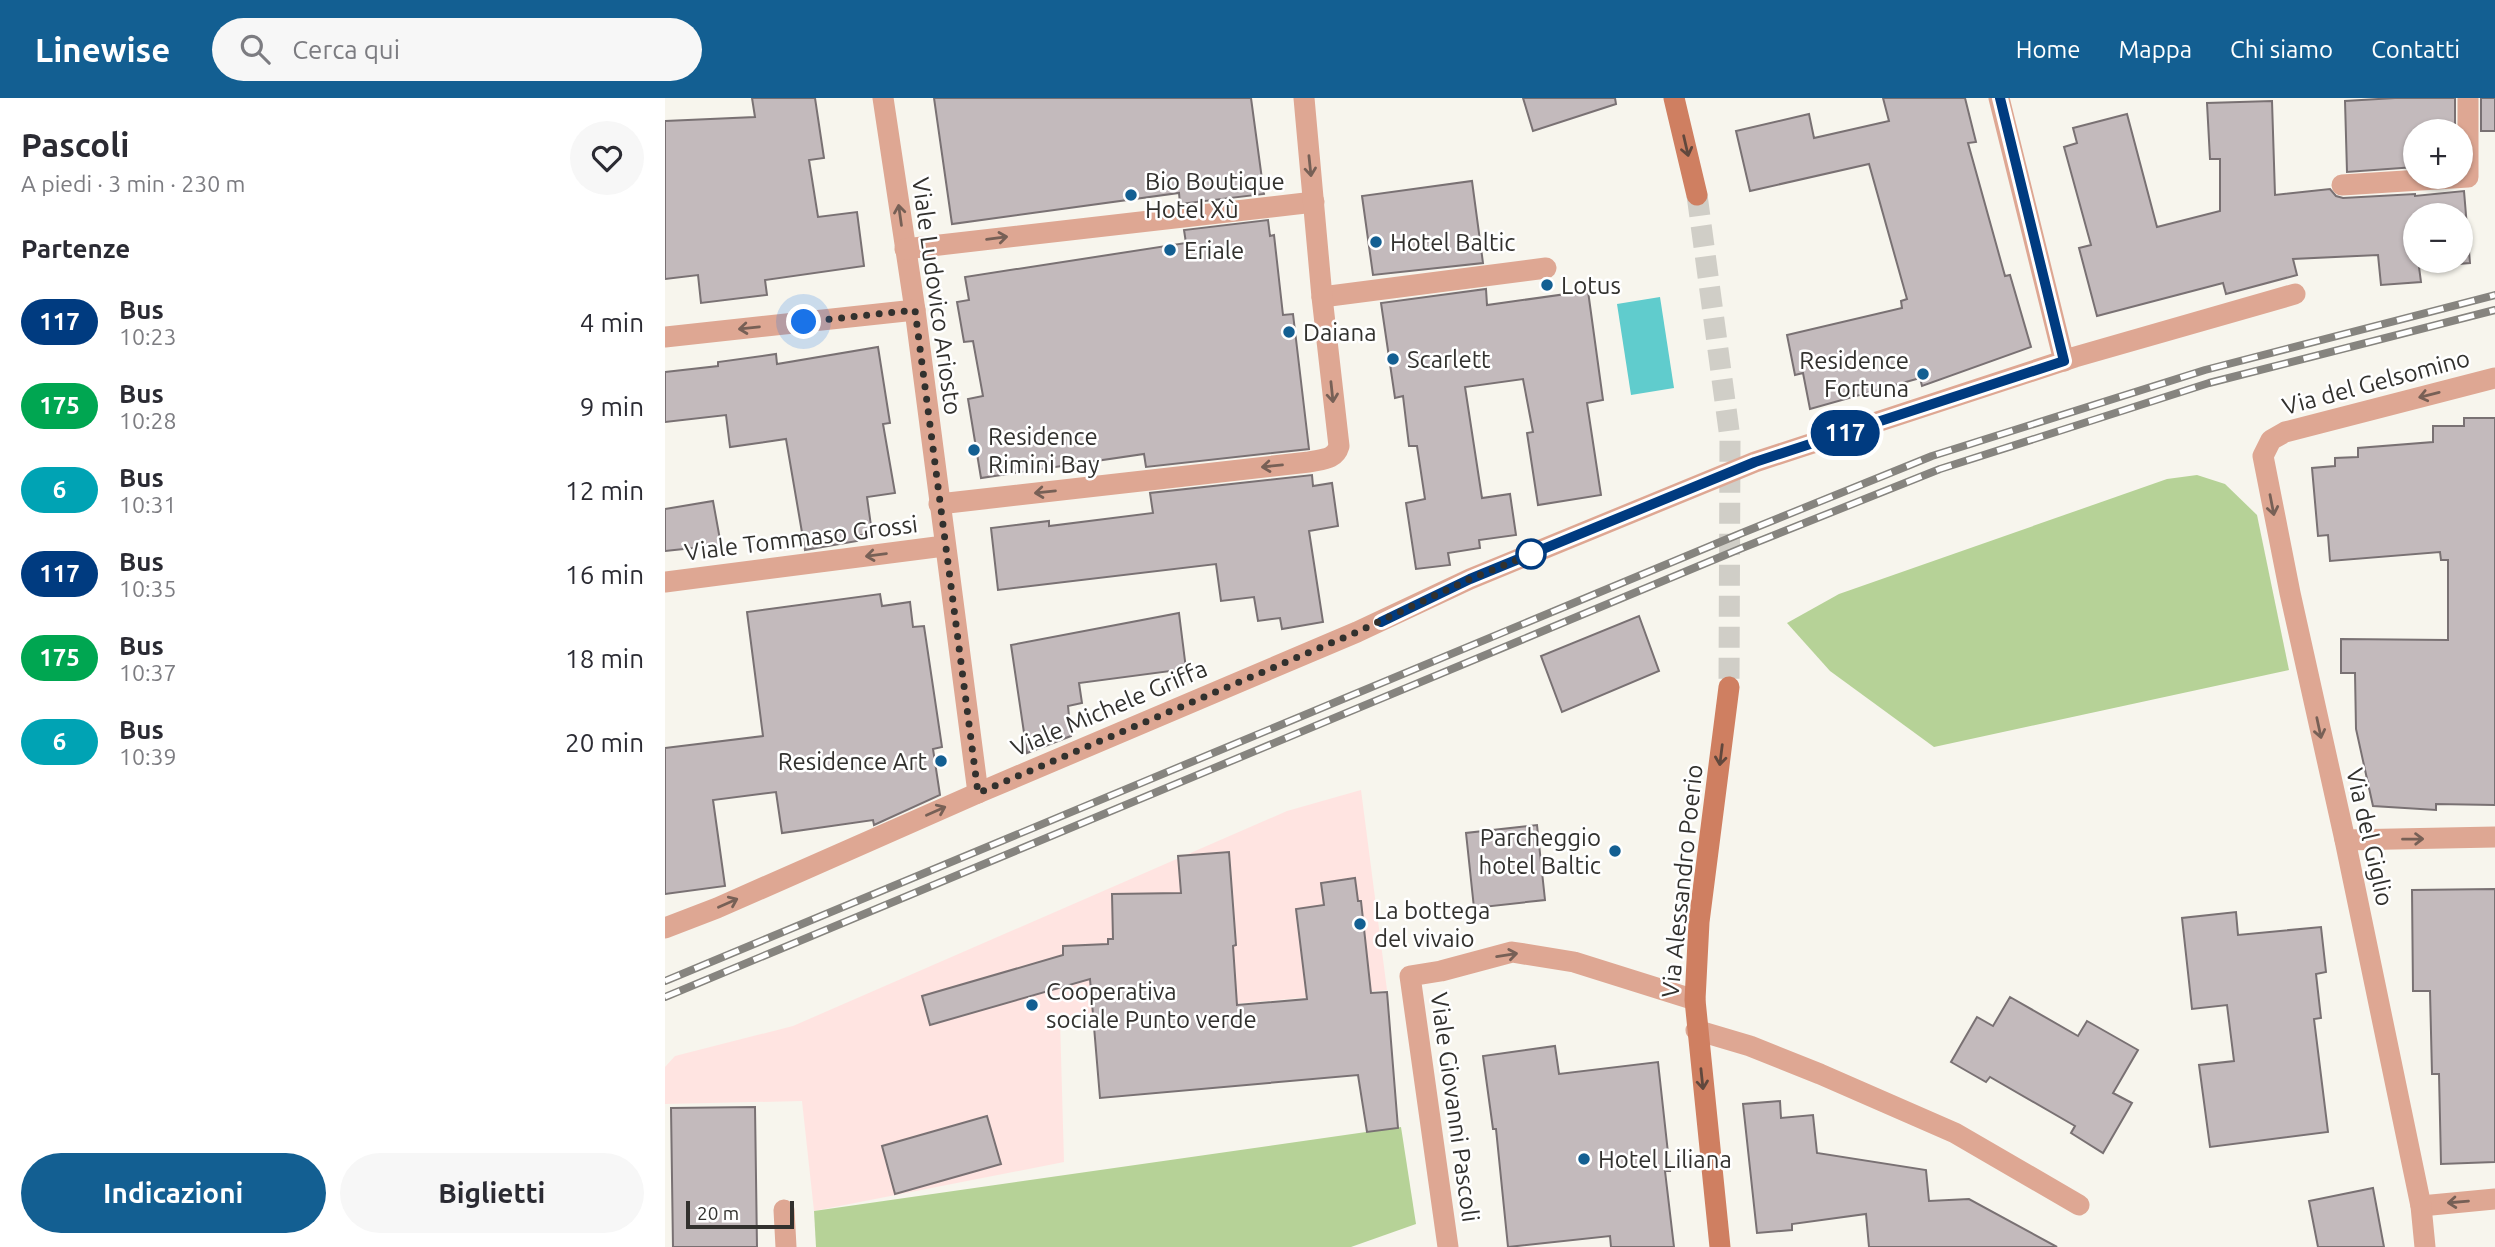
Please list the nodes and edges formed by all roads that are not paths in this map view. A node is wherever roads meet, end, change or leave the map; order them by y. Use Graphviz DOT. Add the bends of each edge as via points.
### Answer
graph roads {
  1 [pos="883,98"];
  2 [pos="1304,98"];
  3 [pos="1674,98"];
  4 [pos="2000,98"];
  5 [pos="2468,98"];
  6 [pos="2343,185"];
  7 [pos="1697,195"];
  8 [pos="1314,202"];
  9 [pos="905,249"];
  10 [pos="1546,268"];
  11 [pos="2295,295"];
  12 [pos="1322,297"];
  13 [pos="915,310"];
  14 [pos="665,337"];
  15 [pos="2064,361"];
  16 [pos="2495,378"];
  17 [pos="2271,440"];
  18 [pos="939,503"];
  19 [pos="944,546"];
  20 [pos="665,582"];
  21 [pos="1729,687"];
  22 [pos="978,793"];
  23 [pos="2495,837"];
  24 [pos="2345,840"];
  25 [pos="665,928"];
  26 [pos="1695,1000"];
  27 [pos="1696,1030"];
  28 [pos="2495,1199"];
  29 [pos="2079,1205"];
  30 [pos="2421,1206"];
  31 [pos="784,1210"];
  32 [pos="786,1247"];
  33 [pos="1448,1247"];
  34 [pos="1720,1247"];
  35 [pos="2425,1247"];
  9 -- 1 [label="street, Viale Ludovico Ariosto, one-way"];
  2 -- 8 [label="street, one-way"];
  3 -- 7 [label="street, one-way"];
  4 -- 15 [label="street"];
  5 -- 6 [label="street" via="2468,177"];
  9 -- 8 [label="street, one-way"];
  8 -- 12 [label="street"];
  9 -- 13 [label="street, Viale Ludovico Ariosto"];
  10 -- 12 [label="street"];
  11 -- 15 [label="street, Viale Michele Griffa"];
  12 -- 18 [label="street, one-way" via="1339,446 1332,457"];
  13 -- 14 [label="street, one-way"];
  13 -- 18 [label="street, Viale Ludovico Ariosto"];
  15 -- 22 [label="street, Viale Michele Griffa" via="1755,462 1470,579 1381,622"];
  16 -- 17 [label="street, Via del Gelsomino, one-way" via="2285,432"];
  17 -- 24 [label="street, Via del Giglio, one-way" via="2263,456 2272,506"];
  18 -- 19 [label="street, Viale Ludovico Ariosto"];
  19 -- 20 [label="street, Viale Tommaso Grossi, one-way"];
  19 -- 22 [label="street, Viale Ludovico Ariosto"];
  21 -- 26 [label="street, Via Alessandro Poerio, one-way" via="1699,922"];
  25 -- 22 [label="street, Viale Michele Griffa, one-way"];
  24 -- 23 [label="street, one-way"];
  24 -- 30 [label="street, Via del Giglio"];
  26 -- 27 [label="street, Via Alessandro Poerio"];
  33 -- 26 [label="street, Viale Giovanni Pascoli, one-way" via="1410,976 1512,952 1574,962"];
  27 -- 29 [label="street" via="1750,1046 1955,1133"];
  27 -- 34 [label="street, Via Alessandro Poerio, one-way"];
  28 -- 30 [label="street, one-way"];
  30 -- 35 [label="street, Via del Giglio"];
  31 -- 32 [label="street"];
}
